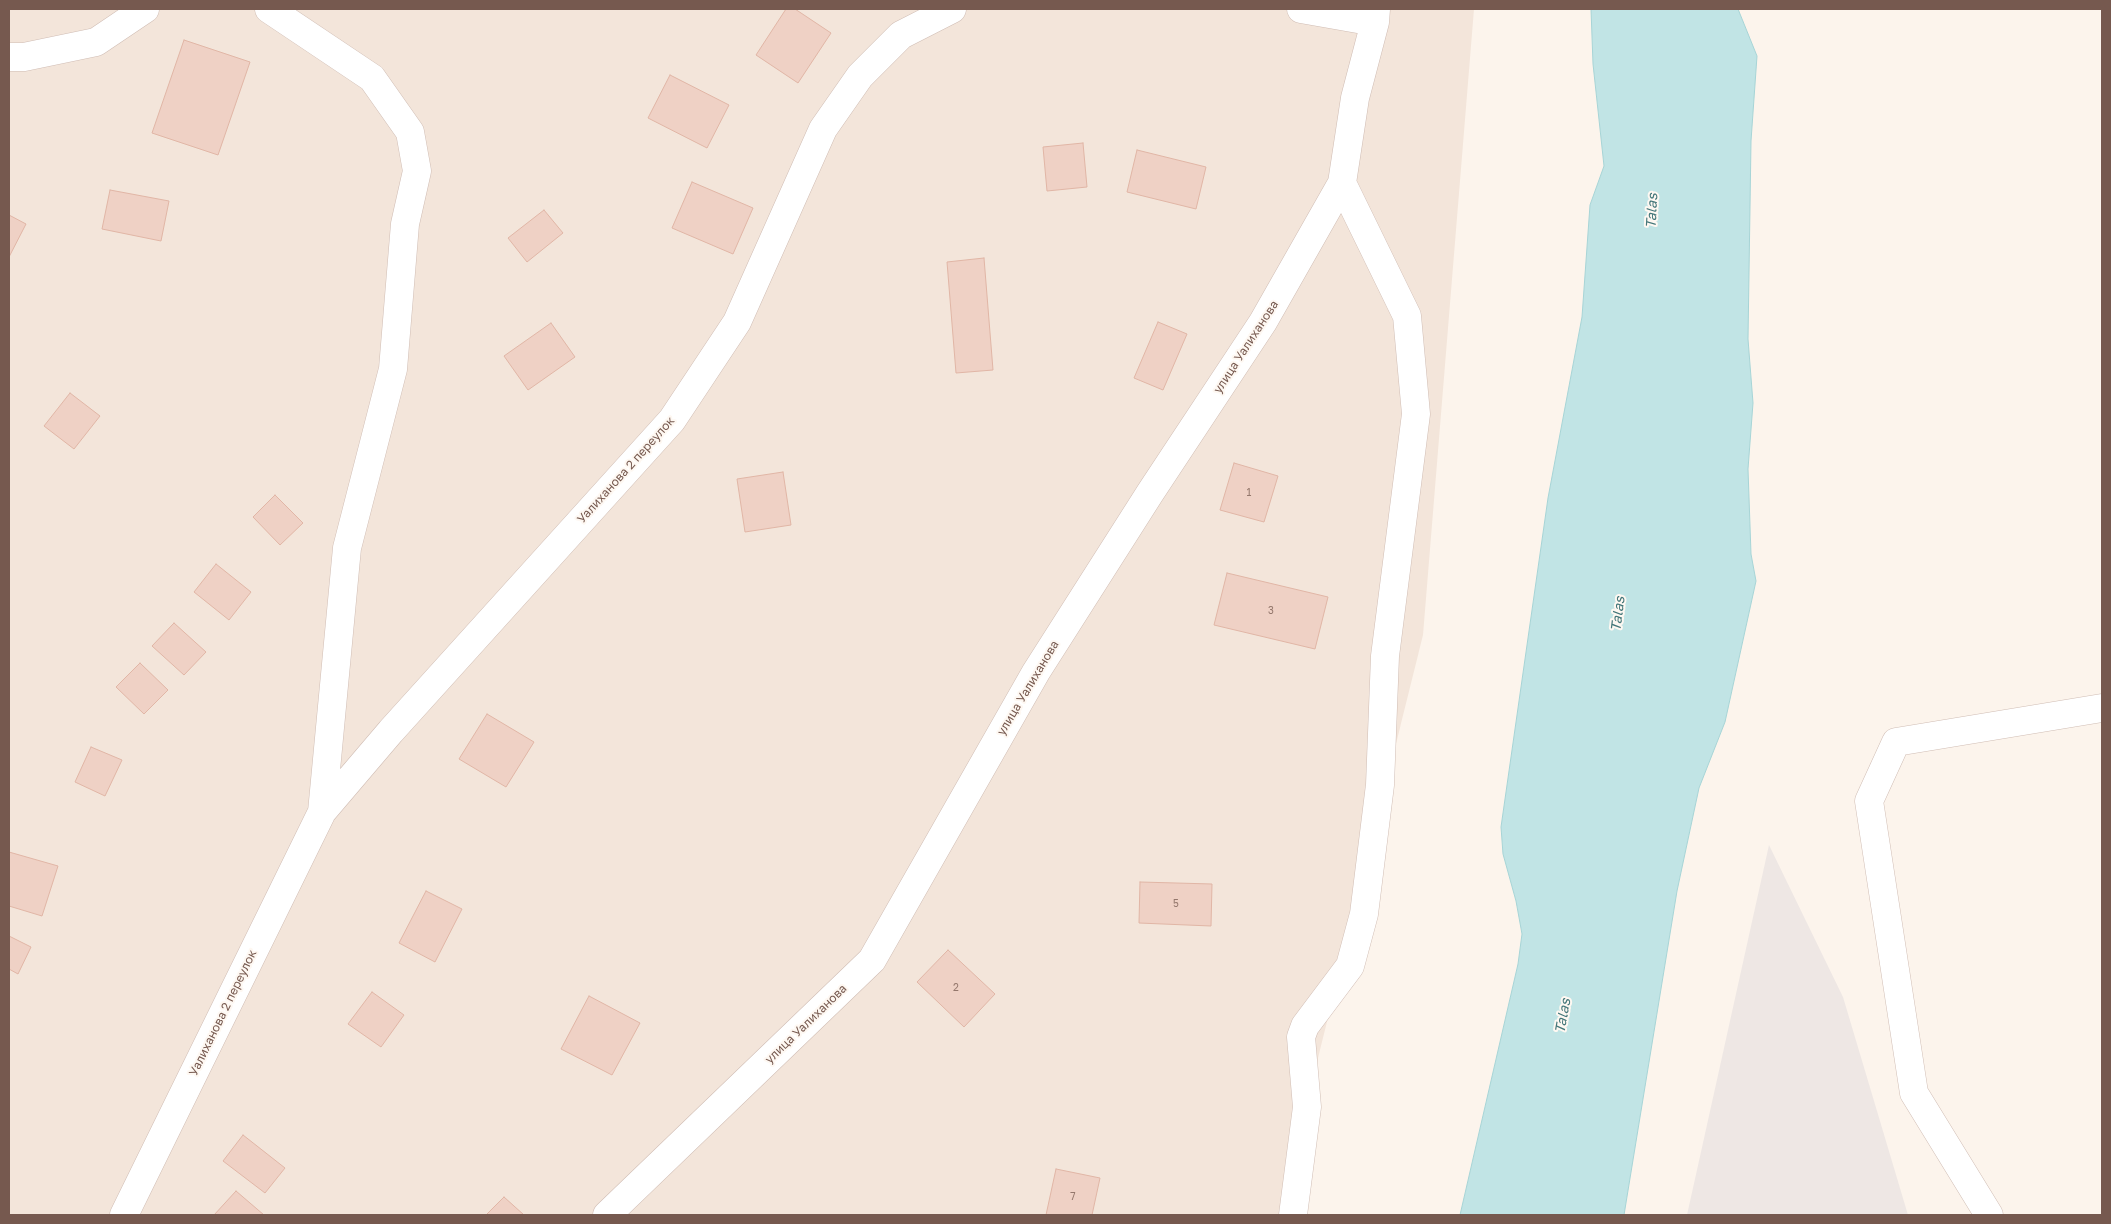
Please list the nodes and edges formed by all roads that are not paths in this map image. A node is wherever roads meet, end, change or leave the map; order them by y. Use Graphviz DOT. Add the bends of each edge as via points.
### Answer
graph roads {
  1 [pos="146,9"];
  2 [pos="268,9"];
  3 [pos="952,9"];
  4 [pos="1301,9"];
  5 [pos="1376,15"];
  6 [pos="9,57"];
  7 [pos="1342,183"];
  8 [pos="2102,708"];
  9 [pos="322,812"];
  10 [pos="124,1215"];
  11 [pos="607,1215"];
  12 [pos="1293,1215"];
  13 [pos="1989,1215"];
  1 -- 6 [label="street" via="96,42 24,57"];
  2 -- 9 [label="street, Уалиханова 2 переулок" via="372,78 410,132 417,171 405,224 393,369 347,548"];
  3 -- 9 [label="street, Уалиханова 2 переулок" via="901,36 860,76 824,129 737,322 672,420 391,730"];
  4 -- 5 [label="street"];
  5 -- 7 [label="street, улица Уалиханова" via="1355,98"];
  7 -- 11 [label="street, улица Уалиханова" via="1263,322 1036,672 872,960"];
  7 -- 12 [label="street" via="1407,316 1416,414 1386,656 1380,785 1364,914 1350,966 1301,1037 1307,1107"];
  8 -- 13 [label="street" via="1896,742 1869,801 1914,1093"];
  9 -- 10 [label="street, Уалиханова 2 переулок"];
}
